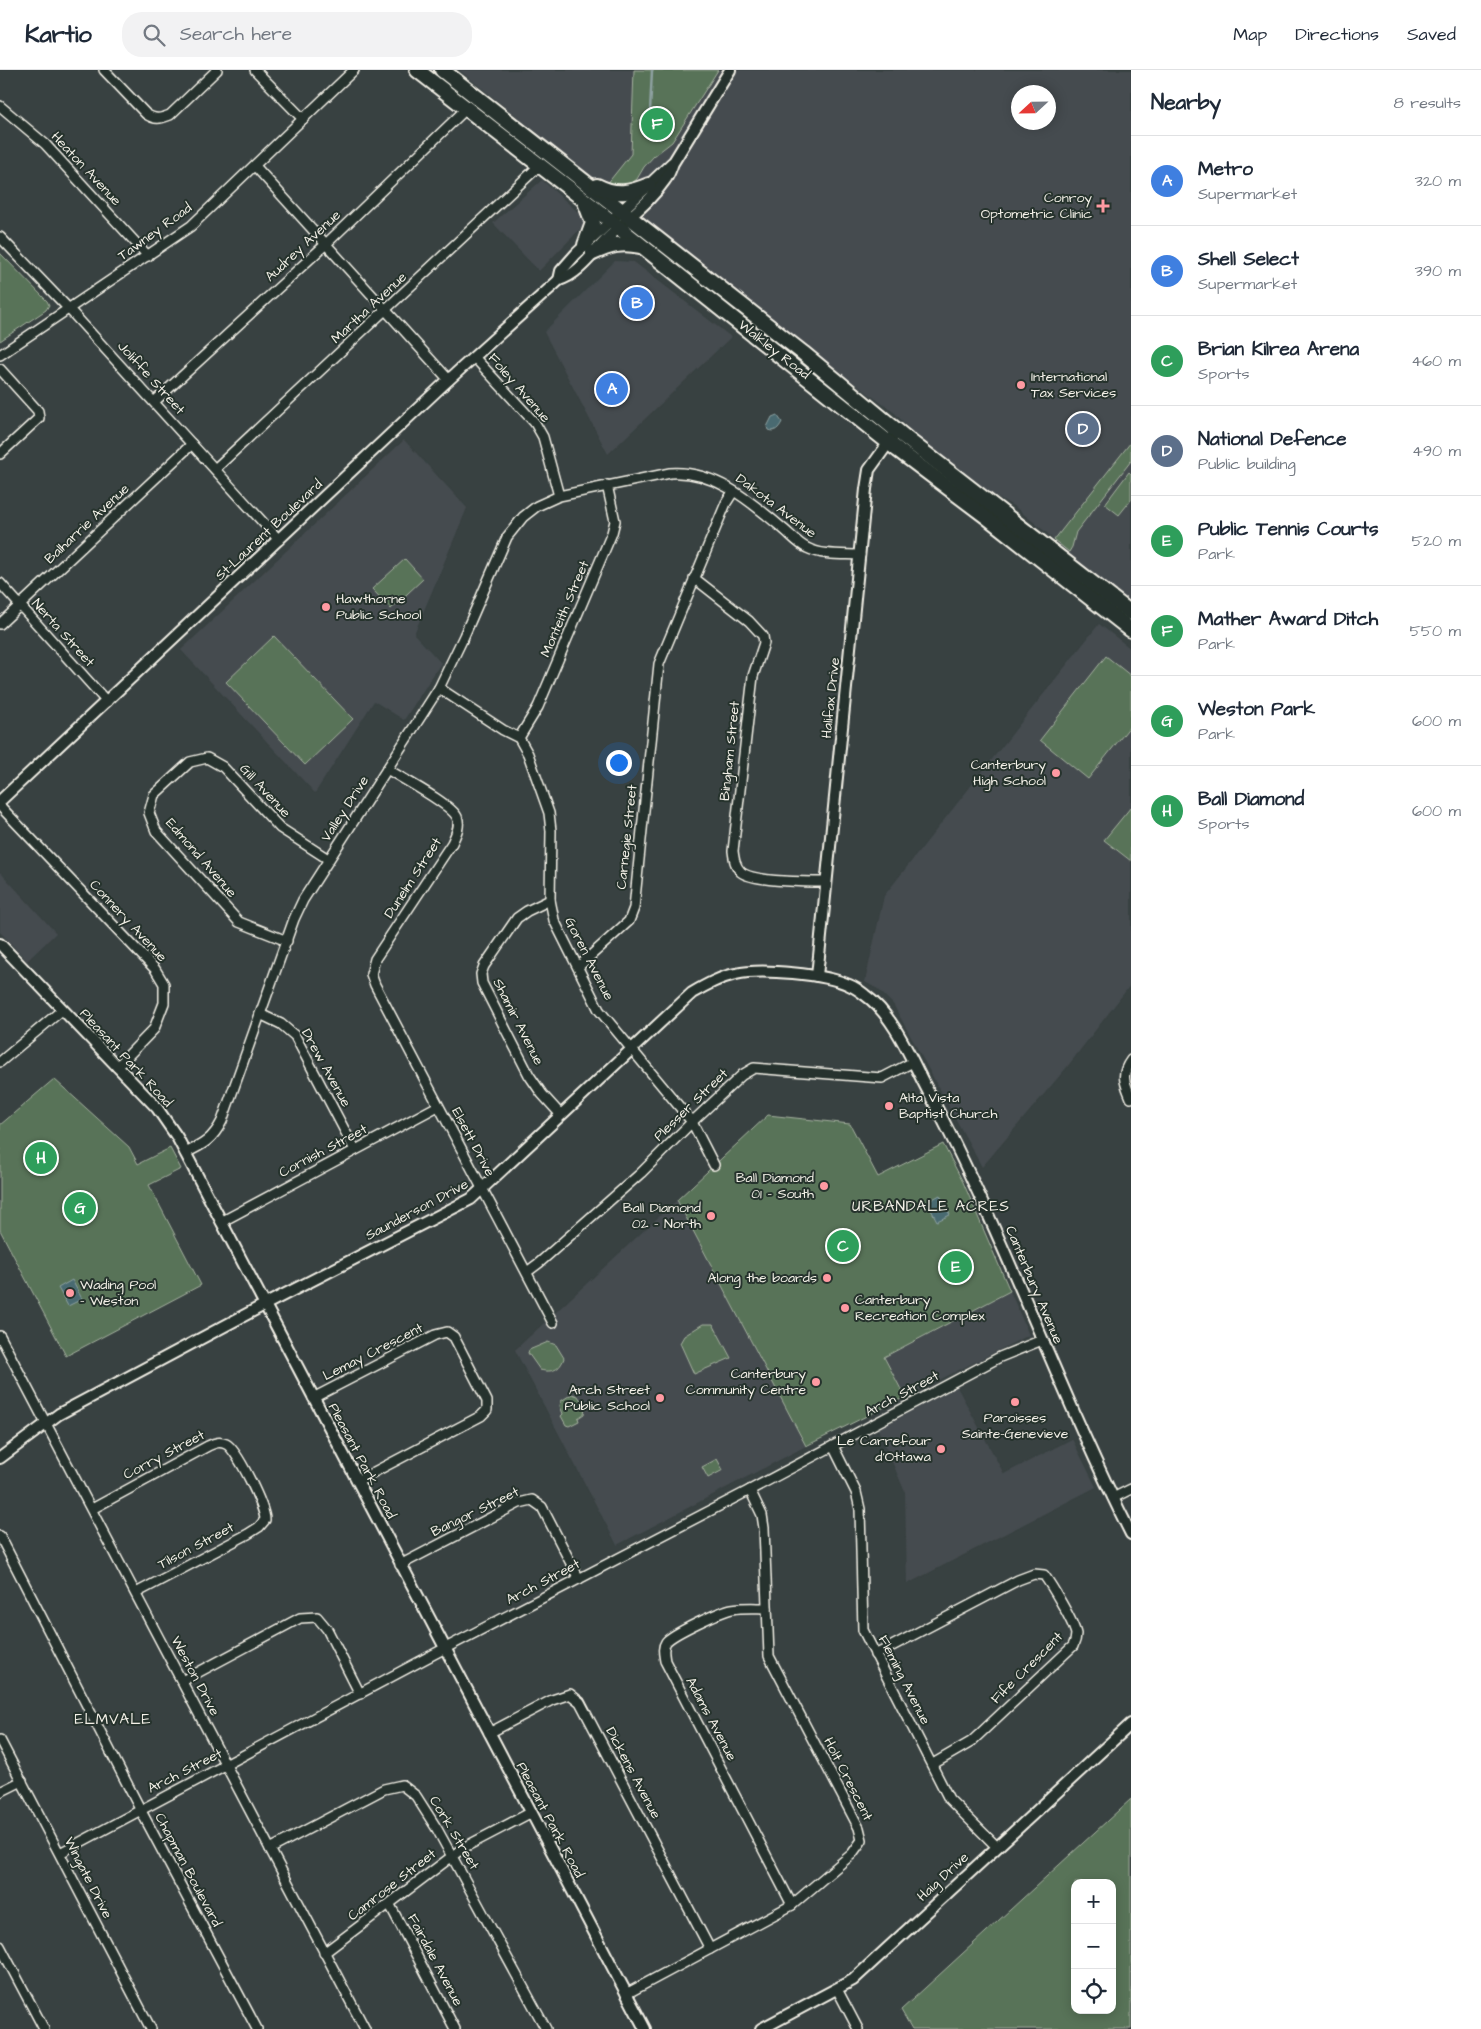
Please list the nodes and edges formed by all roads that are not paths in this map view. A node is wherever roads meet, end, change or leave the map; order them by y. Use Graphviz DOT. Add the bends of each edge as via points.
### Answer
graph roads {
  1 [pos="104,70"];
  2 [pos="217,70"];
  3 [pos="255,70"];
  4 [pos="354,70"];
  5 [pos="417,70"];
  6 [pos="442,70"];
  7 [pos="730,70"];
  8 [pos="0,106"];
  9 [pos="467,108"];
  10 [pos="303,119"];
  11 [pos="673,163"];
  12 [pos="540,165"];
  13 [pos="255,166"];
  14 [pos="578,178"];
  15 [pos="649,185"];
  16 [pos="584,199"];
  17 [pos="621,220"];
  18 [pos="0,236"];
  19 [pos="326,244"];
  20 [pos="645,248"];
  21 [pos="589,249"];
  22 [pos="148,256"];
  23 [pos="740,304"];
  24 [pos="68,308"];
  25 [pos="386,311"];
  26 [pos="732,317"];
  27 [pos="0,355"];
  28 [pos="474,357"];
  29 [pos="0,369"];
  30 [pos="449,380"];
  31 [pos="154,402"];
  32 [pos="893,436"];
  33 [pos="192,444"];
  34 [pos="0,454"];
  35 [pos="214,469"];
  36 [pos="608,485"];
  37 [pos="733,492"];
  38 [pos="559,496"];
  39 [pos="279,540"];
  40 [pos="1044,553"];
  41 [pos="860,555"];
  42 [pos="694,578"];
  43 [pos="0,583"];
  44 [pos="20,606"];
  45 [pos="1131,613"];
  46 [pos="0,624"];
  47 [pos="1131,630"];
  48 [pos="439,688"];
  49 [pos="107,702"];
  50 [pos="519,738"];
  51 [pos="207,758"];
  52 [pos="386,769"];
  53 [pos="0,801"];
  54 [pos="0,806"];
  55 [pos="328,859"];
  56 [pos="826,882"];
  57 [pos="550,900"];
  58 [pos="286,941"];
  59 [pos="0,944"];
  60 [pos="578,967"];
  61 [pos="372,974"];
  62 [pos="817,976"];
  63 [pos="62,1010"];
  64 [pos="260,1014"];
  65 [pos="632,1049"];
  66 [pos="1131,1060"];
  67 [pos="0,1062"];
  68 [pos="913,1062"];
  69 [pos="117,1067"];
  70 [pos="1131,1098"];
  71 [pos="438,1106"];
  72 [pos="561,1115"];
  73 [pos="692,1122"];
  74 [pos="355,1150"];
  75 [pos="185,1154"];
  76 [pos="714,1164"];
  77 [pos="483,1190"];
  78 [pos="221,1222"];
  79 [pos="527,1272"];
  80 [pos="264,1306"];
  81 [pos="553,1322"];
  82 [pos="0,1336"];
  83 [pos="1042,1340"];
  84 [pos="313,1398"];
  85 [pos="45,1424"];
  86 [pos="833,1446"];
  87 [pos="0,1458"];
  88 [pos="357,1481"];
  89 [pos="1131,1489"];
  90 [pos="750,1490"];
  91 [pos="1113,1498"];
  92 [pos="92,1509"];
  93 [pos="265,1520"];
  94 [pos="1131,1534"];
  95 [pos="0,1536"];
  96 [pos="400,1565"];
  97 [pos="580,1579"];
  98 [pos="136,1593"];
  99 [pos="767,1608"];
  100 [pos="445,1648"];
  101 [pos="875,1655"];
  102 [pos="182,1681"];
  103 [pos="360,1694"];
  104 [pos="1130,1725"];
  105 [pos="489,1733"];
  106 [pos="0,1740"];
  107 [pos="933,1764"];
  108 [pos="226,1765"];
  109 [pos="22,1781"];
  110 [pos="0,1792"];
  111 [pos="140,1809"];
  112 [pos="530,1813"];
  113 [pos="997,1847"];
  114 [pos="270,1849"];
  115 [pos="60,1853"];
  116 [pos="453,1855"];
  117 [pos="792,1904"];
  118 [pos="390,1905"];
  119 [pos="0,1946"];
  120 [pos="710,1949"];
  121 [pos="324,1953"];
  122 [pos="837,1990"];
  123 [pos="626,1994"];
  124 [pos="44,2029"];
  125 [pos="151,2029"];
  126 [pos="257,2029"];
  127 [pos="365,2029"];
  128 [pos="455,2029"];
  129 [pos="546,2029"];
  130 [pos="645,2029"];
  131 [pos="761,2029"];
  132 [pos="858,2029"];
  1 -- 2 [label="street" via="146,114 160,119 170,115"];
  3 -- 10 [label="street"];
  4 -- 10 [label="street, Tawney Road"];
  5 -- 9 [label="main road, Walkley Road"];
  6 -- 14 [label="main road, Walkley Road"];
  7 -- 11 [label="street, St-Laurent Boulevard"];
  8 -- 22 [label="street, Heaton Avenue" via="45,144"];
  9 -- 12 [label="main road, Walkley Road"];
  9 -- 19 [label="street, Audrey Avenue"];
  10 -- 13 [label="street, Tawney Road"];
  11 -- 15 [label="street, St-Laurent Boulevard"];
  11 -- 17 [label="street, St-Laurent Boulevard" via="666,179"];
  12 -- 16 [label="main road, Walkley Road"];
  12 -- 25 [label="street, Martha Avenue"];
  13 -- 19 [label="street"];
  13 -- 22 [label="street, Tawney Road" via="191,226"];
  14 -- 15 [label="main road" via="615,194"];
  14 -- 17 [label="main road, Walkley Road"];
  15 -- 17 [label="street, St-Laurent Boulevard"];
  16 -- 17 [label="main road, Walkley Road"];
  16 -- 21 [label="main road" via="594,223"];
  17 -- 20 [label="main road, Walkley Road"];
  17 -- 21 [label="street, St-Laurent Boulevard"];
  17 -- 23 [label="main road, Walkley Road"];
  18 -- 24 [label="street, Joliffe Street"];
  19 -- 25 [label="street"];
  19 -- 31 [label="street, Audrey Avenue"];
  20 -- 21 [label="main road" via="626,243"];
  20 -- 26 [label="main road, Walkley Road"];
  21 -- 28 [label="street, St-Laurent Boulevard" via="567,263 559,280"];
  22 -- 24 [label="street, Tawney Road"];
  23 -- 26 [label="main road"];
  23 -- 32 [label="main road, Walkley Road"];
  24 -- 27 [label="street, Tawney Road"];
  24 -- 31 [label="street, Joliffe Street"];
  25 -- 30 [label="street"];
  25 -- 35 [label="street, Martha Avenue"];
  26 -- 32 [label="main road, Walkley Road"];
  28 -- 30 [label="street, St-Laurent Boulevard"];
  28 -- 38 [label="street, Foley Avenue" via="543,437"];
  29 -- 34 [label="street" via="38,411 39,418"];
  30 -- 39 [label="street, St-Laurent Boulevard"];
  31 -- 33 [label="street, Joliffe Street"];
  32 -- 40 [label="main road, Walkley Road"];
  32 -- 41 [label="street, Halifax Drive" via="869,470"];
  33 -- 35 [label="street, Joliffe Street"];
  33 -- 44 [label="street, Balharrie Avenue"];
  35 -- 39 [label="street, Joliffe Street"];
  36 -- 37 [label="street, Dakota Avenue" via="684,472 722,482"];
  36 -- 38 [label="street, Dakota Avenue"];
  36 -- 50 [label="street, Monteith Street" via="615,521 612,533 538,707"];
  37 -- 41 [label="street, Dakota Avenue" via="762,511 806,548 825,554"];
  37 -- 42 [label="street, Carnegie Street"];
  38 -- 48 [label="street, Valley Drive" via="545,501 523,517 507,537"];
  39 -- 49 [label="street, St-Laurent Boulevard"];
  40 -- 45 [label="main road, Walkley Road"];
  40 -- 47 [label="main road, Walkley Road"];
  41 -- 56 [label="street, Halifax Drive"];
  42 -- 56 [label="street, Bingham Street" via="763,636 764,643 753,676 733,851 735,864 746,876"];
  42 -- 60 [label="street, Carnegie Street" via="659,664 634,908 630,921"];
  43 -- 44 [label="street, Nerta Street"];
  44 -- 46 [label="street, Balharrie Avenue"];
  44 -- 49 [label="street, Nerta Street"];
  48 -- 50 [label="street"];
  48 -- 52 [label="street, Valley Drive"];
  49 -- 53 [label="street, St-Laurent Boulevard"];
  50 -- 57 [label="street, Goren Avenue" via="549,813"];
  51 -- 55 [label="street, Gill Avenue" via="223,766 280,828"];
  51 -- 58 [label="street, Edmond Avenue" via="190,762 154,795 149,813 156,831 239,922"];
  52 -- 55 [label="street, Valley Drive"];
  52 -- 61 [label="street, Dunelm Street" via="448,808 457,817 459,827 452,843 375,959"];
  54 -- 69 [label="street, Connery Avenue" via="155,969 164,984 164,1002 154,1029"];
  55 -- 58 [label="street, Valley Drive" via="303,900"];
  56 -- 62 [label="street, Halifax Drive"];
  57 -- 60 [label="street, Goren Avenue" via="554,920"];
  57 -- 72 [label="street, Shamir Avenue" via="517,918 481,974 482,983 530,1074"];
  58 -- 64 [label="street, Valley Drive"];
  59 -- 63 [label="street, Pleasant Park Road"];
  60 -- 65 [label="street, Goren Avenue" via="599,1010"];
  61 -- 71 [label="street, Elsett Drive"];
  62 -- 65 [label="street, Saunderson Drive" via="769,972 736,974 712,982 692,993"];
  62 -- 68 [label="street, Canterbury Avenue" via="848,984 867,996 887,1016"];
  63 -- 67 [label="street"];
  63 -- 69 [label="street, Pleasant Park Road"];
  64 -- 74 [label="street, Drew Avenue" via="282,1024 295,1036"];
  64 -- 75 [label="street, Valley Drive" via="216,1134"];
  65 -- 72 [label="street, Saunderson Drive"];
  65 -- 73 [label="street, Goren Avenue"];
  66 -- 70 [label="street" via="1124,1072 1124,1082"];
  68 -- 73 [label="street, Plesser Street" via="882,1078 754,1068 742,1075"];
  68 -- 83 [label="street, Canterbury Avenue" via="990,1215"];
  69 -- 75 [label="street, Pleasant Park Road" via="157,1108"];
  71 -- 74 [label="street, Cornish Street"];
  71 -- 77 [label="street, Elsett Drive"];
  72 -- 77 [label="street, Saunderson Drive"];
  73 -- 76 [label="street, Goren Avenue"];
  73 -- 79 [label="street, Plesser Street" via="641,1173"];
  74 -- 78 [label="street, Cornish Street"];
  75 -- 78 [label="street, Pleasant Park Road"];
  77 -- 79 [label="street, Elsett Drive"];
  77 -- 80 [label="street, Saunderson Drive"];
  78 -- 80 [label="street, Pleasant Park Road"];
  79 -- 81 [label="street, Elsett Drive"];
  80 -- 84 [label="street, Pleasant Park Road"];
  80 -- 85 [label="street, Saunderson Drive" via="58,1414"];
  82 -- 85 [label="street, Weston Drive"];
  83 -- 86 [label="street, Arch Street" via="1000,1357"];
  83 -- 91 [label="street, Canterbury Avenue"];
  84 -- 88 [label="street, Pleasant Park Road"];
  84 -- 88 [label="street, Lemay Crescent" via="435,1335 447,1332 454,1337 487,1401 487,1410"];
  85 -- 87 [label="street, Saunderson Drive"];
  85 -- 92 [label="street, Weston Drive"];
  86 -- 90 [label="street, Arch Street"];
  86 -- 101 [label="street, Fleming Avenue" via="856,1492 860,1509 863,1630"];
  88 -- 96 [label="street, Pleasant Park Road"];
  89 -- 91 [label="street"];
  90 -- 97 [label="street, Arch Street"];
  90 -- 99 [label="street, Holt Crescent" via="764,1528"];
  91 -- 94 [label="street, Canterbury Avenue"];
  92 -- 93 [label="street, Corry Street" via="219,1442 228,1444 235,1452 263,1505"];
  92 -- 98 [label="street, Weston Drive"];
  93 -- 98 [label="street, Tilson Street" via="248,1534"];
  95 -- 111 [label="street, Chapman Boulevard"];
  96 -- 97 [label="street, Bangor Street" via="519,1503 532,1500 542,1507"];
  96 -- 100 [label="street, Pleasant Park Road"];
  97 -- 100 [label="street, Arch Street"];
  98 -- 102 [label="street, Weston Drive"];
  99 -- 117 [label="street, Holt Crescent" via="769,1656 859,1828 862,1840 852,1854"];
  99 -- 117 [label="street, Adams Avenue" via="721,1612 674,1636 663,1650 665,1661"];
  100 -- 103 [label="street, Arch Street"];
  100 -- 105 [label="street, Pleasant Park Road"];
  101 -- 107 [label="street, Fleming Avenue"];
  101 -- 107 [label="street, Fife Crescent" via="1034,1574 1044,1575 1065,1612 1076,1636 1073,1646 971,1742"];
  102 -- 103 [label="street" via="300,1618 317,1616"];
  102 -- 108 [label="street, Weston Drive"];
  103 -- 108 [label="street, Arch Street"];
  104 -- 113 [label="street, Haig Drive"];
  105 -- 112 [label="street, Pleasant Park Road"];
  105 -- 120 [label="street, Dickens Avenue" via="552,1700 570,1694 580,1702"];
  106 -- 109 [label="street, Wingate Drive"];
  107 -- 113 [label="street, Fleming Avenue" via="949,1798"];
  108 -- 111 [label="street, Arch Street"];
  108 -- 114 [label="street, Weston Drive"];
  109 -- 110 [label="street"];
  109 -- 115 [label="street, Wingate Drive"];
  111 -- 115 [label="street, Arch Street"];
  111 -- 126 [label="street, Chapman Boulevard"];
  112 -- 116 [label="street, Camrose Street"];
  112 -- 123 [label="street, Pleasant Park Road"];
  113 -- 122 [label="street, Haig Drive" via="853,1980"];
  114 -- 116 [label="street, Cork Street" via="384,1789 402,1785 416,1796"];
  114 -- 121 [label="street, Weston Drive"];
  115 -- 125 [label="street, Wingate Drive"];
  116 -- 118 [label="street, Camrose Street"];
  116 -- 129 [label="street, Cork Street"];
  117 -- 120 [label="street, Holt Crescent"];
  118 -- 121 [label="street, Camrose Street"];
  118 -- 128 [label="street, Fairdale Avenue"];
  119 -- 124 [label="street"];
  120 -- 123 [label="street, Holt Crescent"];
  121 -- 127 [label="street, Weston Drive"];
  122 -- 131 [label="street, Haig Drive"];
  122 -- 132 [label="street"];
  123 -- 130 [label="street, Pleasant Park Road"];
}
